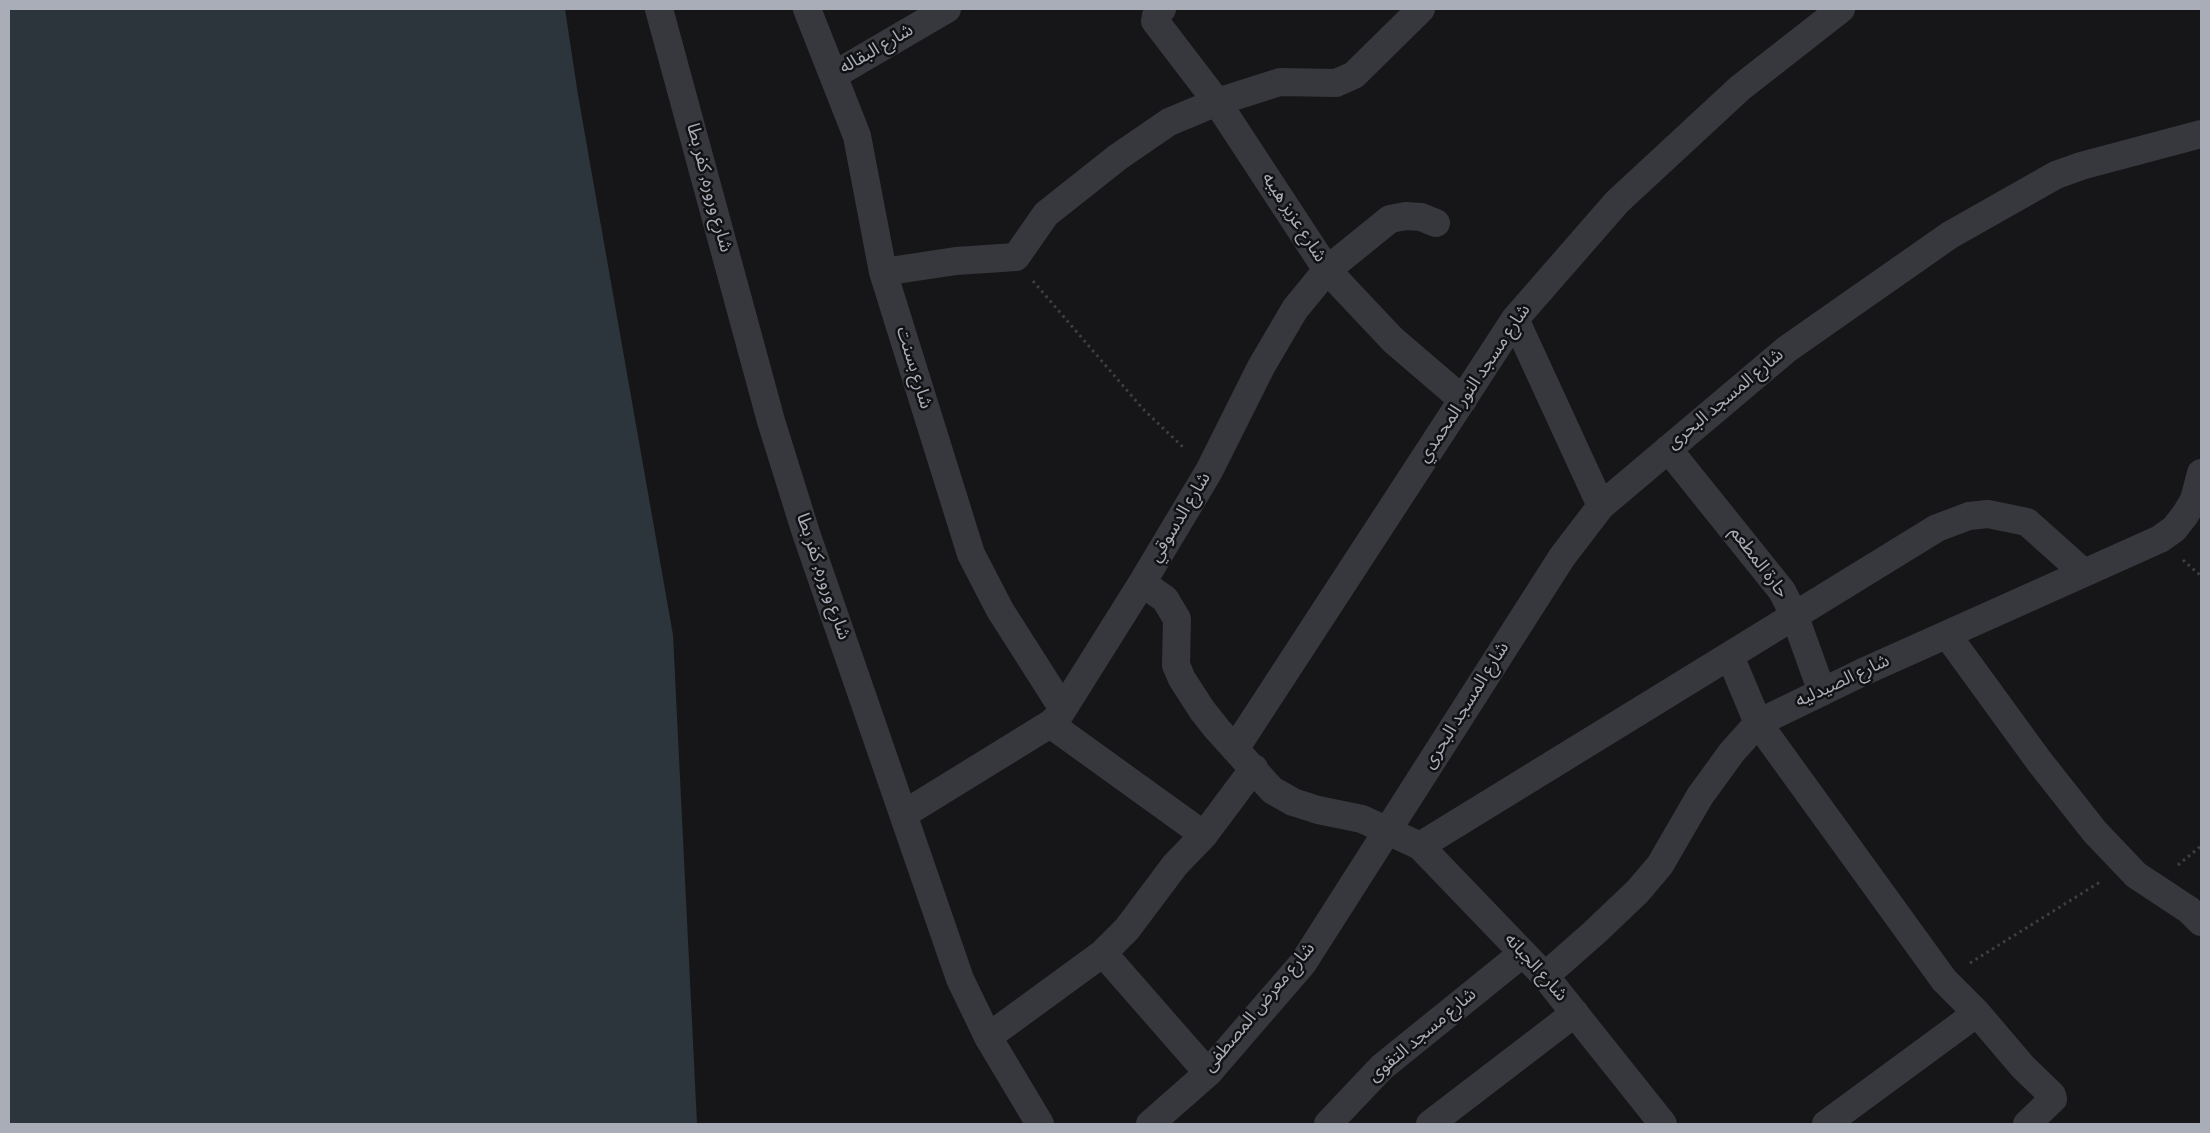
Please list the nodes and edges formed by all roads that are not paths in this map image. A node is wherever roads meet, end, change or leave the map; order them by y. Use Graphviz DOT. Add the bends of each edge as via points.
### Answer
graph roads {
  1 [pos="659,9"];
  2 [pos="807,9"];
  3 [pos="947,9"];
  4 [pos="1841,9"];
  5 [pos="1160,11"];
  6 [pos="1412,12"];
  7 [pos="834,75"];
  8 [pos="1217,102"];
  9 [pos="2201,134"];
  10 [pos="1436,222"];
  11 [pos="1327,270"];
  12 [pos="883,272"];
  13 [pos="1515,319"];
  14 [pos="1463,400"];
  15 [pos="1668,449"];
  16 [pos="2201,473"];
  17 [pos="1601,506"];
  18 [pos="2084,573"];
  19 [pos="1142,583"];
  20 [pos="1795,617"];
  21 [pos="1948,636"];
  22 [pos="1730,656"];
  23 [pos="1822,692"];
  24 [pos="1056,717"];
  25 [pos="1758,722"];
  26 [pos="1234,749"];
  27 [pos="1254,768"];
  28 [pos="904,814"];
  29 [pos="1389,830"];
  30 [pos="1204,835"];
  31 [pos="1420,846"];
  32 [pos="2201,922"];
  33 [pos="1103,953"];
  34 [pos="1523,953"];
  35 [pos="1545,976"];
  36 [pos="1977,1012"];
  37 [pos="1575,1013"];
  38 [pos="988,1037"];
  39 [pos="1208,1073"];
  40 [pos="1040,1124"];
  41 [pos="1150,1124"];
  42 [pos="1328,1124"];
  43 [pos="1430,1124"];
  44 [pos="1663,1124"];
  45 [pos="1826,1124"];
  46 [pos="2027,1124"];
  1 -- 28 [label="street, شارع وروره, كفر بطا" via="771,421 806,533"];
  2 -- 7 [label="street, شارع بسنت"];
  3 -- 7 [label="street, شارع البقاله"];
  4 -- 13 [label="street, شارع مسجد النور المحمدي" via="1740,88 1617,202"];
  5 -- 8 [label="street, شارع عزيز هيبه" via="1155,22"];
  6 -- 8 [label="street" via="1354,75 1336,83 1280,82"];
  7 -- 12 [label="street, شارع بسنت" via="857,136"];
  8 -- 11 [label="street, شارع عزيز هيبه"];
  8 -- 12 [label="street" via="1169,122 1118,157 1046,214 1016,258 956,261"];
  9 -- 15 [label="street, شارع المسجد البحرى" via="2056,175 1950,235 1787,349"];
  10 -- 11 [label="street, شارع الدسوقي" via="1406,216 1390,219"];
  11 -- 14 [label="street, شارع عزيز هيبه" via="1393,340"];
  11 -- 19 [label="street, شارع الدسوقي" via="1295,309 1279,335 1210,471"];
  12 -- 24 [label="street, شارع بسنت" via="971,554"];
  13 -- 14 [label="street, شارع مسجد النور المحمدي"];
  13 -- 17 [label="street"];
  14 -- 26 [label="street, شارع مسجد النور المحمدي"];
  15 -- 17 [label="street, شارع المسجد البحرى"];
  15 -- 20 [label="street, حارة المطعم" via="1773,578"];
  16 -- 18 [label="street, شارع الصيدليه" via="2194,500 2174,529 2160,540"];
  17 -- 29 [label="street, شارع المسجد البحرى" via="1562,557"];
  18 -- 20 [label="street" via="2027,522 1988,514 1968,516 1937,528"];
  18 -- 21 [label="street, شارع الصيدليه"];
  19 -- 24 [label="street, شارع الدسوقي"];
  19 -- 26 [label="street, شارع الجبانه" via="1164,599 1177,619 1176,665 1182,679"];
  20 -- 22 [label="street"];
  20 -- 23 [label="street, حارة المطعم"];
  21 -- 23 [label="street, شارع الصيدليه"];
  21 -- 32 [label="street" via="2095,832 2143,880 2189,910"];
  22 -- 25 [label="street"];
  22 -- 31 [label="street"];
  23 -- 25 [label="street, شارع الصيدليه"];
  24 -- 28 [label="street, شارع الدسوقي"];
  24 -- 30 [label="street"];
  25 -- 35 [label="street, شارع الصيدليه" via="1700,796 1660,865 1638,891"];
  25 -- 36 [label="street" via="1944,980"];
  26 -- 27 [label="street, شارع الجبانه"];
  27 -- 29 [label="street, شارع الجبانه" via="1272,790 1293,802 1362,818"];
  27 -- 30 [label="street"];
  28 -- 38 [label="street, شارع وروره, كفر بطا" via="960,979"];
  29 -- 31 [label="street, شارع الجبانه"];
  29 -- 39 [label="street, شارع معرض المصطفى" via="1302,963"];
  30 -- 33 [label="street" via="1175,865 1127,929"];
  31 -- 34 [label="street, شارع الجبانه"];
  33 -- 38 [label="street"];
  33 -- 39 [label="street"];
  34 -- 35 [label="street, شارع الجبانه"];
  34 -- 42 [label="street, شارع مسجد التقوى" via="1382,1067"];
  35 -- 37 [label="street, شارع الجبانه"];
  36 -- 45 [label="street"];
  36 -- 46 [label="street" via="2023,1067 2052,1095 2053,1099"];
  37 -- 43 [label="street"];
  37 -- 44 [label="street, شارع الجبانه"];
  38 -- 40 [label="street, شارع وروره, كفر بطا"];
  39 -- 41 [label="street, شارع معرض المصطفى"];
}
